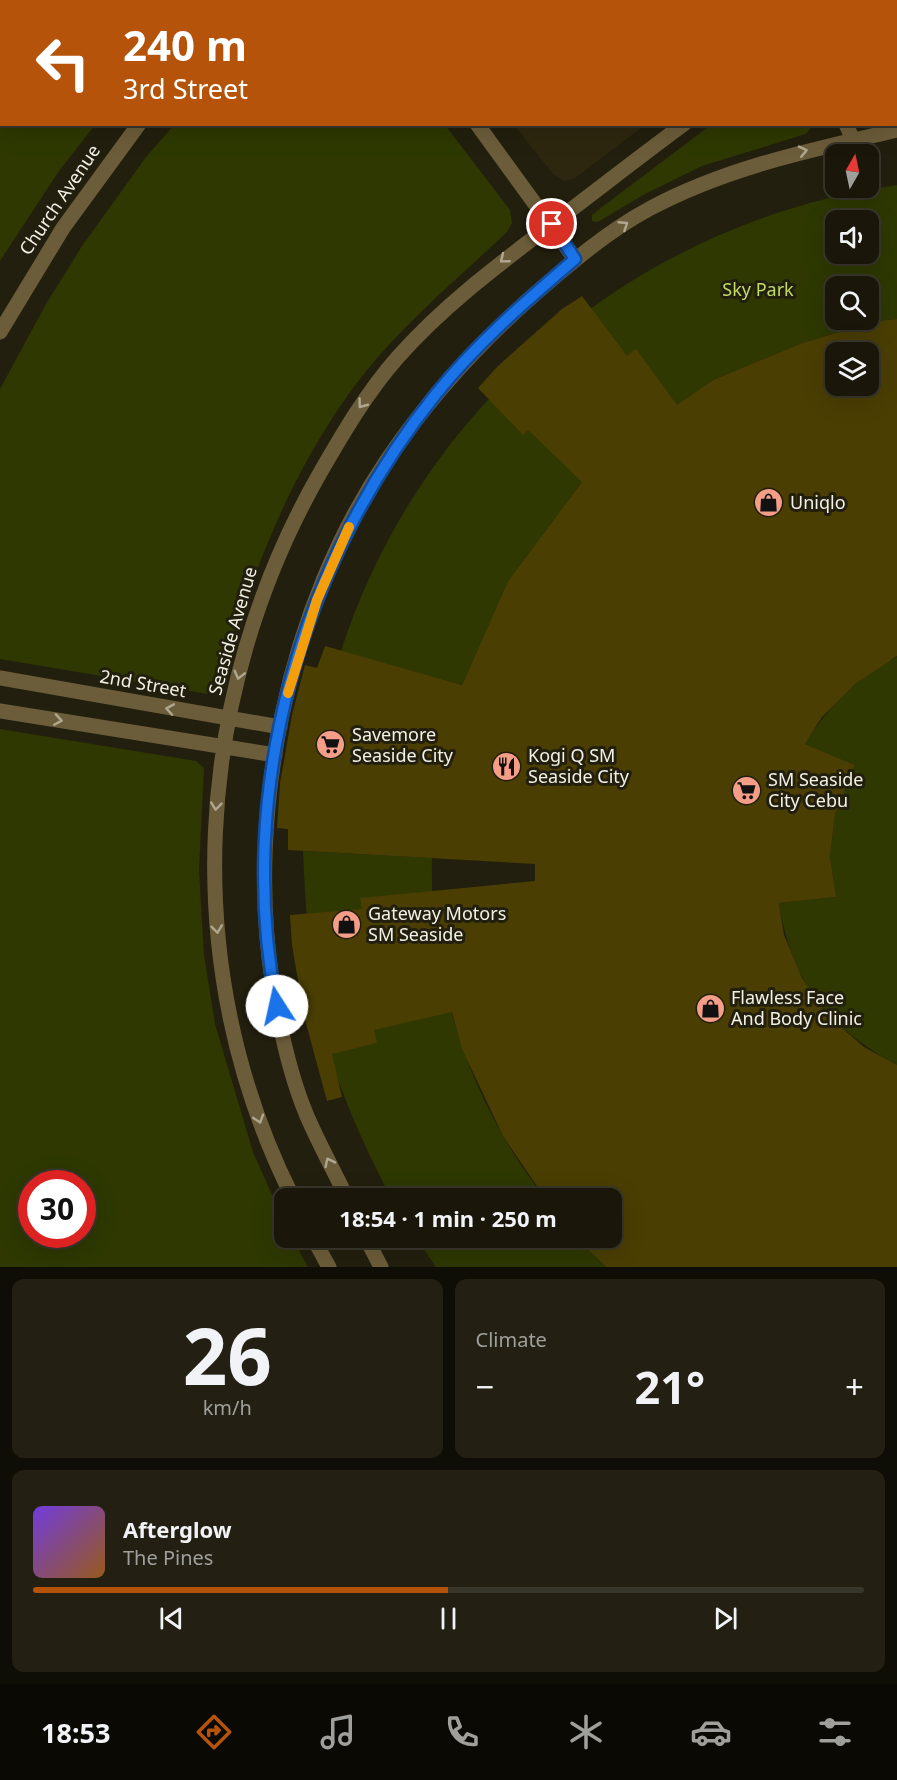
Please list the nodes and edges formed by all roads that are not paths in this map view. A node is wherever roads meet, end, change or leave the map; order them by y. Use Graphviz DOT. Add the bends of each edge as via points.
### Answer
graph roads {
  1 [pos="138,126"];
  2 [pos="478,126"];
  3 [pos="681,126"];
  4 [pos="847,126"];
  5 [pos="897,130"];
  6 [pos="853,140"];
  7 [pos="552,224"];
  8 [pos="575,259"];
  9 [pos="0,332"];
  10 [pos="0,678"];
  11 [pos="0,711"];
  12 [pos="228,718"];
  13 [pos="280,727"];
  14 [pos="223,748"];
  15 [pos="275,755"];
  16 [pos="289,1188"];
  17 [pos="342,1188"];
  18 [pos="319,1248"];
  19 [pos="371,1248"];
  20 [pos="329,1267"];
  21 [pos="381,1267"];
  1 -- 9 [label="street, Church Avenue" via="63,228"];
  2 -- 7 [label="street"];
  3 -- 7 [label="street, Seaside Avenue"];
  4 -- 6 [label="street"];
  5 -- 6 [label="street"];
  8 -- 6 [label="street, one-way" via="649,209 733,171"];
  7 -- 8 [label="street"];
  7 -- 12 [label="street, Seaside Avenue, one-way" via="504,258 449,306 398,357 352,417 275,559 254,615"];
  8 -- 13 [label="street" via="493,331 436,393 385,463 323,583"];
  12 -- 10 [label="street, 2nd Street, one-way"];
  11 -- 14 [label="street, one-way"];
  12 -- 13 [label="street, 2nd Street"];
  12 -- 14 [label="street, Seaside Avenue"];
  13 -- 15 [label="street"];
  14 -- 15 [label="street"];
  14 -- 16 [label="street, Seaside Avenue, one-way" via="213,831 213,870 225,988 237,1048 261,1126"];
  17 -- 15 [label="street, one-way" via="306,1113 285,1046 273,986 264,874"];
  18 -- 20 [label="street"];
  19 -- 21 [label="street"];
}
